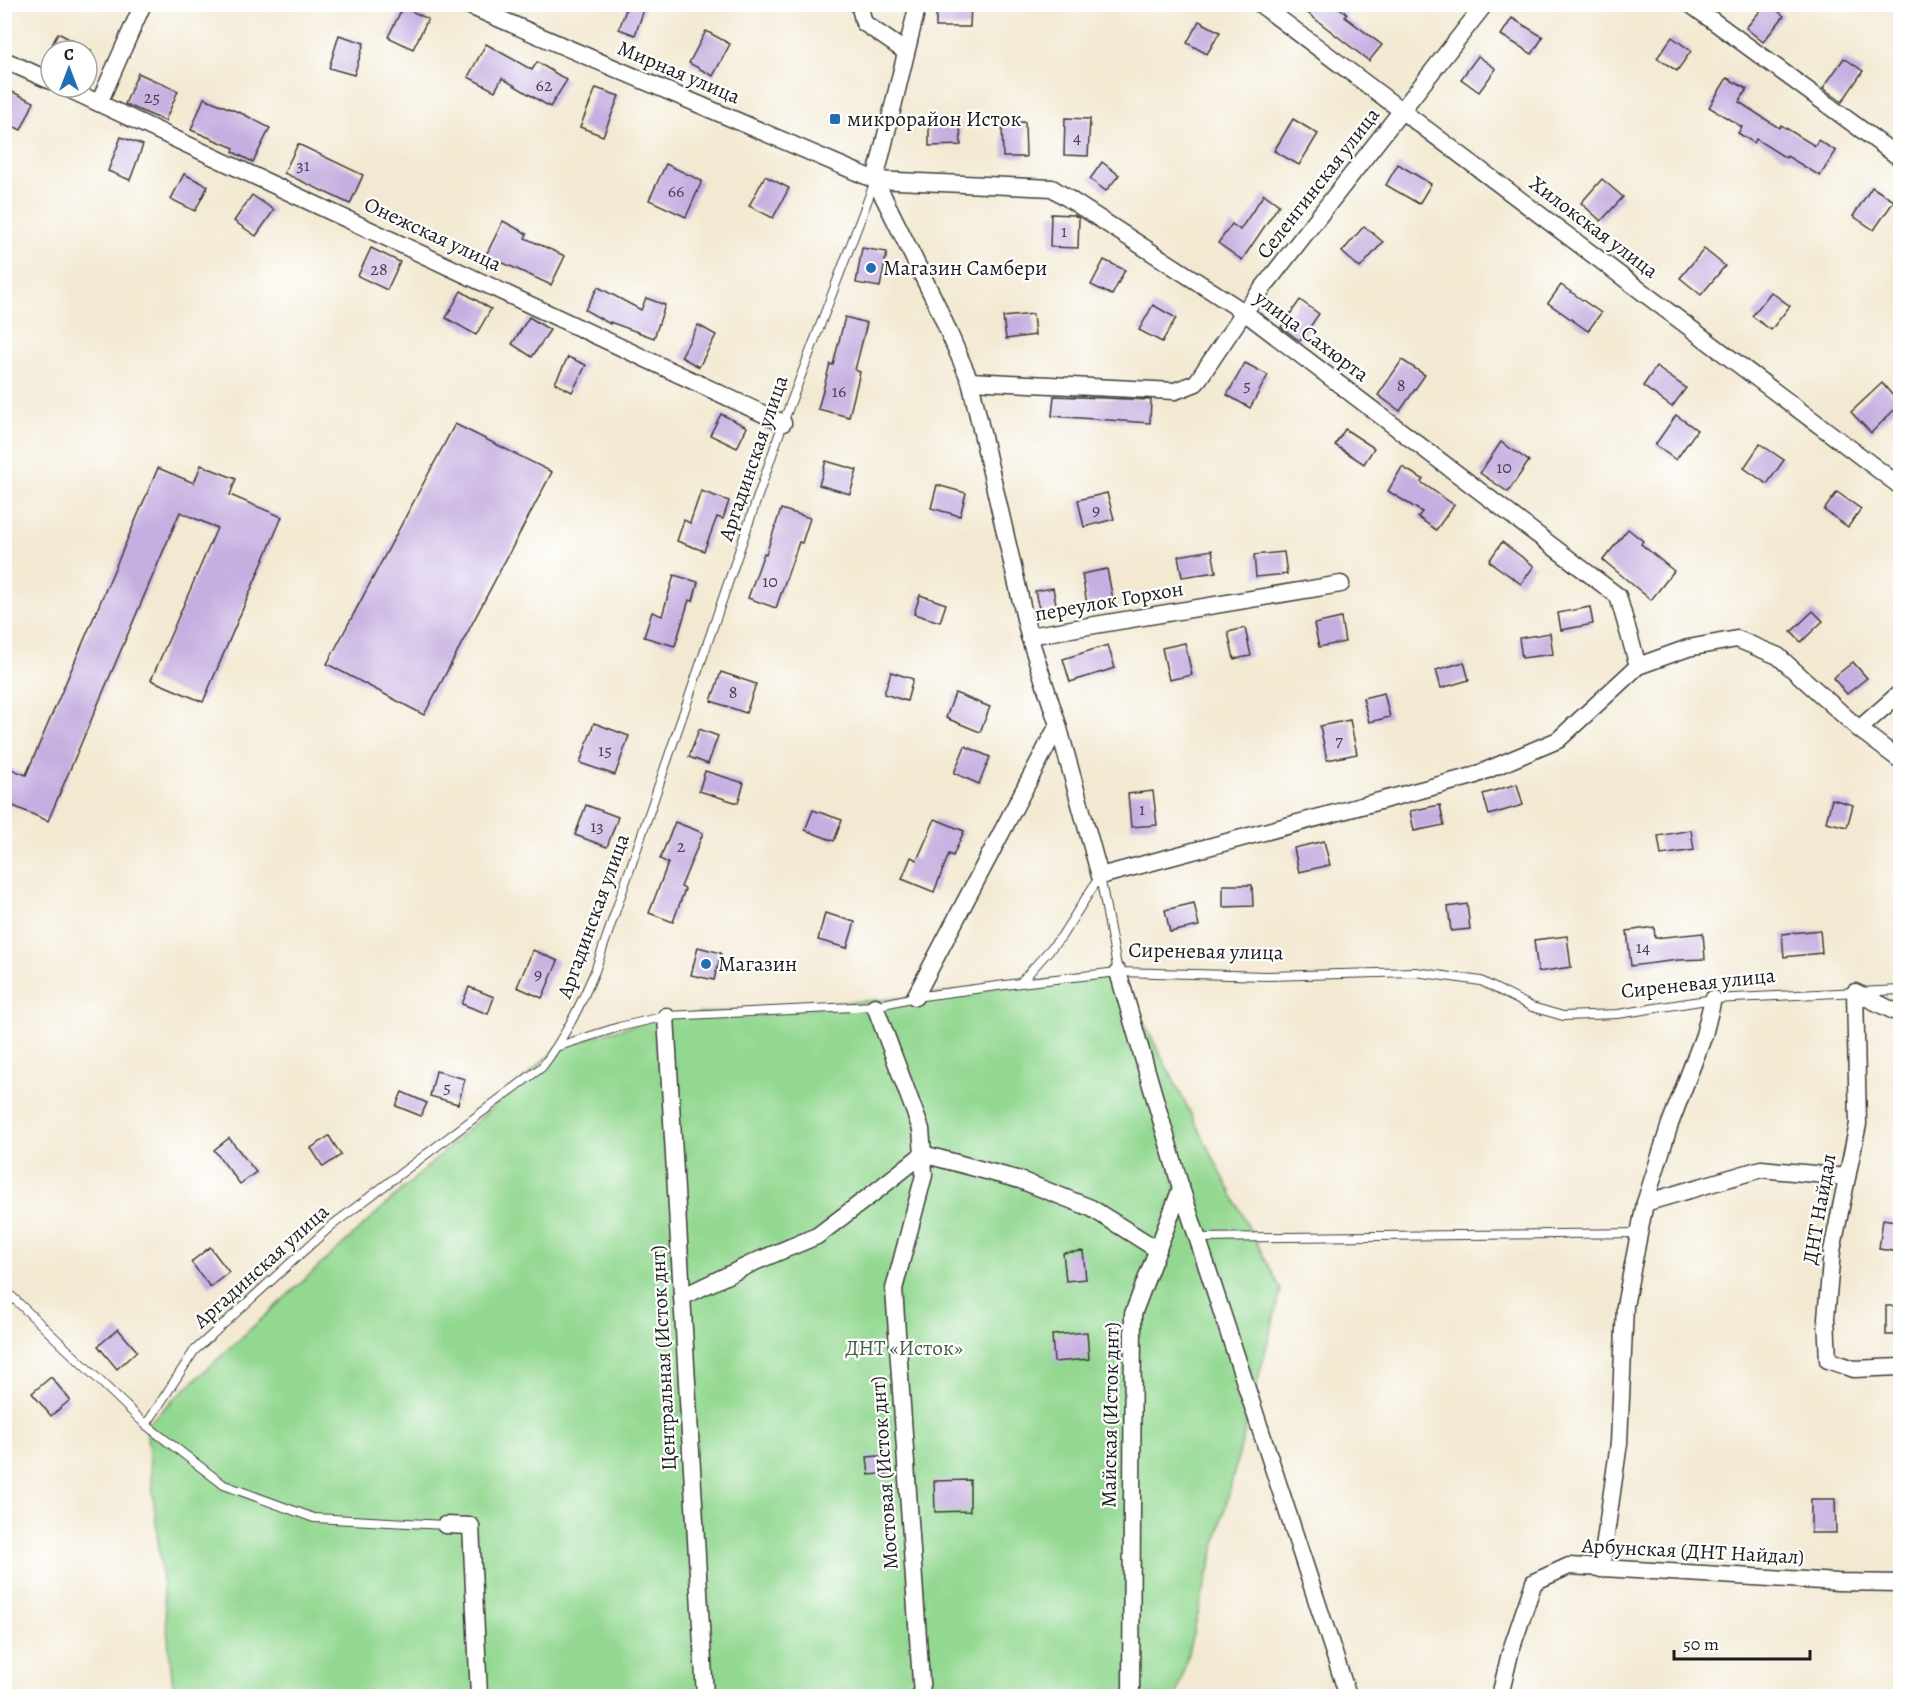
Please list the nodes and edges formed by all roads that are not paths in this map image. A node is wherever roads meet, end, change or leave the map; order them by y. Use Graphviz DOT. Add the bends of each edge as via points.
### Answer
graph roads {
  1 [pos="143,4"];
  2 [pos="465,4"];
  3 [pos="859,4"];
  4 [pos="918,4"];
  5 [pos="1260,4"];
  6 [pos="1485,4"];
  7 [pos="1690,4"];
  8 [pos="906,52"];
  9 [pos="4,60"];
  10 [pos="39,76"];
  11 [pos="92,99"];
  12 [pos="99,102"];
  13 [pos="1403,111"];
  14 [pos="1900,158"];
  15 [pos="875,180"];
  16 [pos="1244,312"];
  17 [pos="970,381"];
  18 [pos="783,423"];
  19 [pos="1900,486"];
  20 [pos="1341,584"];
  21 [pos="1029,636"];
  22 [pos="1638,666"];
  23 [pos="1900,693"];
  24 [pos="1058,726"];
  25 [pos="1859,729"];
  26 [pos="1900,760"];
  27 [pos="1100,876"];
  28 [pos="1118,972"];
  29 [pos="1020,983"];
  30 [pos="1900,990"];
  31 [pos="1855,992"];
  32 [pos="915,997"];
  33 [pos="1713,999"];
  34 [pos="875,1006"];
  35 [pos="1900,1014"];
  36 [pos="666,1016"];
  37 [pos="559,1046"];
  38 [pos="923,1154"];
  39 [pos="1847,1177"];
  40 [pos="1181,1188"];
  41 [pos="1646,1203"];
  42 [pos="1640,1233"];
  43 [pos="1198,1238"];
  44 [pos="1158,1250"];
  45 [pos="4,1289"];
  46 [pos="682,1297"];
  47 [pos="1900,1368"];
  48 [pos="146,1425"];
  49 [pos="445,1525"];
  50 [pos="1601,1569"];
  51 [pos="1900,1584"];
  52 [pos="480,1696"];
  53 [pos="705,1696"];
  54 [pos="922,1696"];
  55 [pos="1131,1696"];
  56 [pos="1348,1696"];
  57 [pos="1500,1696"];
  1 -- 12 [label="street"];
  2 -- 15 [label="street, Мирная улица"];
  3 -- 8 [label="street" via="864,23"];
  4 -- 8 [label="street"];
  5 -- 13 [label="street, Хилокская улица"];
  6 -- 13 [label="street, Селенгинская улица"];
  7 -- 14 [label="street"];
  8 -- 15 [label="street"];
  9 -- 10 [label="street"];
  11 -- 12 [label="street, Онежская улица"];
  12 -- 18 [label="street, Онежская улица"];
  13 -- 16 [label="street, Селенгинская улица"];
  13 -- 19 [label="street, Хилокская улица"];
  15 -- 16 [label="street, улица Сахюрта" via="1052,188"];
  15 -- 17 [label="street"];
  15 -- 18 [label="lane, Аргадинская улица"];
  16 -- 17 [label="street, Селенгинская улица" via="1196,383 1175,391"];
  16 -- 22 [label="street, улица Сахюрта" via="1618,596"];
  17 -- 21 [label="street"];
  18 -- 37 [label="lane, Аргадинская улица" via="595,971"];
  20 -- 21 [label="street, переулок Горхон"];
  21 -- 24 [label="street, переулок Горхон"];
  22 -- 25 [label="street" via="1688,648 1737,639 1778,656"];
  22 -- 27 [label="street" via="1558,740 1473,776"];
  23 -- 25 [label="street"];
  24 -- 27 [label="street, переулок Горхон"];
  24 -- 32 [label="street"];
  25 -- 26 [label="street"];
  27 -- 28 [label="lane, Сиреневая улица"];
  27 -- 29 [label="lane" via="1061,937"];
  28 -- 29 [label="lane"];
  28 -- 33 [label="lane, Сиреневая улица" via="1267,976 1414,972 1481,981 1532,1008 1563,1016 1618,1014"];
  28 -- 40 [label="street"];
  29 -- 32 [label="lane"];
  30 -- 31 [label="lane, Сиреневая улица"];
  31 -- 33 [label="lane, Сиреневая улица"];
  31 -- 35 [label="street"];
  31 -- 39 [label="street, ДНТ Найдал" via="1858,1124"];
  32 -- 34 [label="lane"];
  33 -- 41 [label="street"];
  34 -- 36 [label="lane"];
  34 -- 38 [label="street, Мостовая (Исток днт)" via="921,1129"];
  36 -- 37 [label="lane"];
  36 -- 46 [label="street, Центральная (Исток днт)"];
  37 -- 48 [label="lane, Аргадинская улица" via="542,1067 331,1226 211,1335 194,1351"];
  38 -- 44 [label="street" via="1020,1180 1091,1208"];
  38 -- 46 [label="street" via="817,1236"];
  38 -- 54 [label="street, Мостовая (Исток днт)" via="924,1175 894,1288"];
  39 -- 41 [label="street" via="1761,1169"];
  39 -- 47 [label="street, ДНТ Найдал" via="1832,1251 1826,1318 1828,1360 1854,1369"];
  40 -- 43 [label="street"];
  40 -- 44 [label="street, Майская (Исток днт)"];
  41 -- 42 [label="street"];
  42 -- 43 [label="lane"];
  42 -- 50 [label="street" via="1625,1306 1619,1443"];
  43 -- 56 [label="street"];
  44 -- 55 [label="street, Майская (Исток днт)" via="1133,1314"];
  45 -- 48 [label="lane"];
  46 -- 53 [label="street, Центральная (Исток днт)"];
  48 -- 49 [label="lane" via="224,1485 314,1518"];
  49 -- 52 [label="street" via="471,1526"];
  50 -- 51 [label="street, Арбунская (ДНТ Найдал)"];
  50 -- 57 [label="street, Арбунская (ДНТ Найдал)" via="1569,1566 1534,1582"];
}
